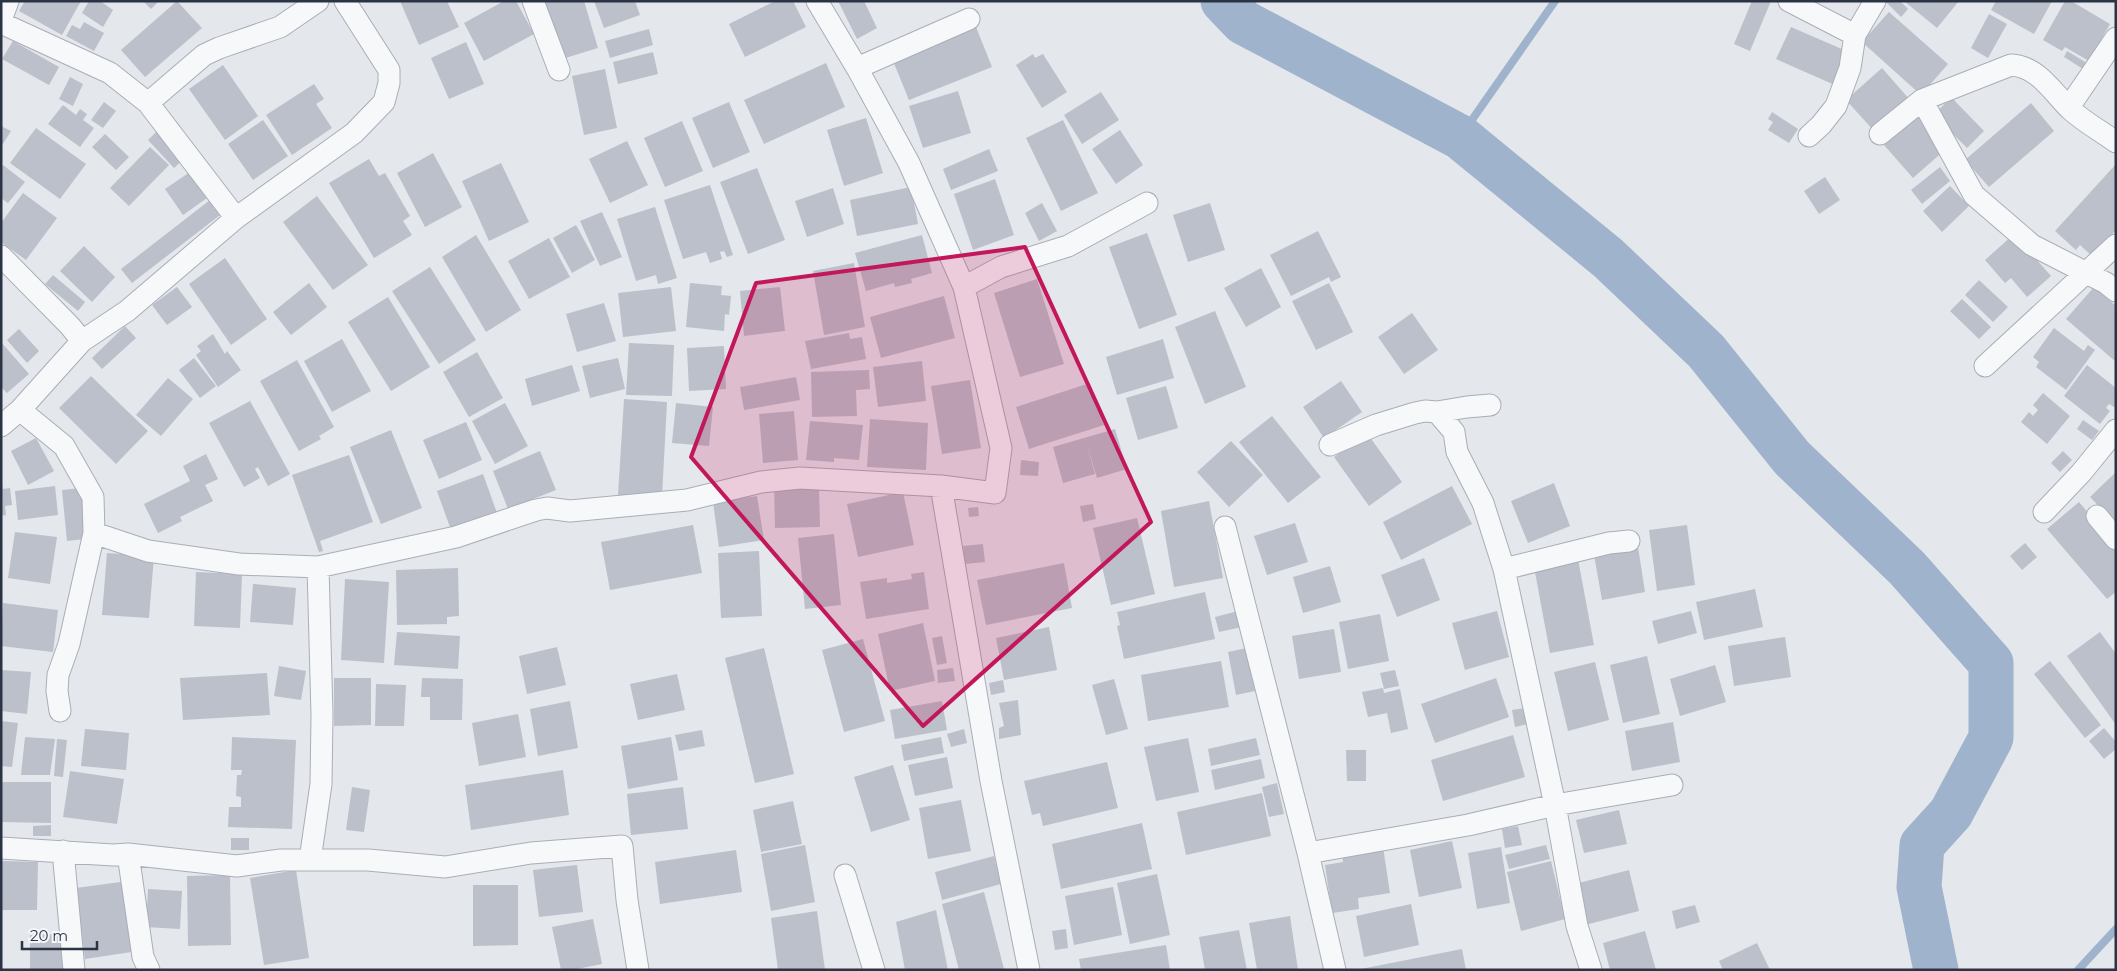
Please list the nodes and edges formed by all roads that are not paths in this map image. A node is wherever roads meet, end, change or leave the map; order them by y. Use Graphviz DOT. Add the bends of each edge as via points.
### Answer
graph roads {
  1 [pos="8,1"];
  2 [pos="318,1"];
  3 [pos="345,1"];
  4 [pos="533,1"];
  5 [pos="817,1"];
  6 [pos="1789,1"];
  7 [pos="1875,1"];
  8 [pos="969,20"];
  9 [pos="1,21"];
  10 [pos="1855,34"];
  11 [pos="2116,38"];
  12 [pos="857,68"];
  13 [pos="559,70"];
  14 [pos="1922,100"];
  15 [pos="148,103"];
  16 [pos="2069,107"];
  17 [pos="1880,134"];
  18 [pos="1809,136"];
  19 [pos="2116,142"];
  20 [pos="1148,203"];
  21 [pos="236,218"];
  22 [pos="2116,245"];
  23 [pos="1,256"];
  24 [pos="2085,272"];
  25 [pos="964,288"];
  26 [pos="2116,291"];
  27 [pos="82,341"];
  28 [pos="1985,366"];
  29 [pos="1490,406"];
  30 [pos="20,410"];
  31 [pos="1437,412"];
  32 [pos="1,426"];
  33 [pos="2116,430"];
  34 [pos="1330,444"];
  35 [pos="941,486"];
  36 [pos="2044,512"];
  37 [pos="2097,516"];
  38 [pos="1225,527"];
  39 [pos="94,533"];
  40 [pos="2116,539"];
  41 [pos="1628,541"];
  42 [pos="318,567"];
  43 [pos="1504,569"];
  44 [pos="60,711"];
  45 [pos="1672,785"];
  46 [pos="1555,805"];
  47 [pos="1,848"];
  48 [pos="63,851"];
  49 [pos="1308,853"];
  50 [pos="128,854"];
  51 [pos="310,860"];
  52 [pos="844,875"];
  53 [pos="79,969"];
  54 [pos="149,970"];
  55 [pos="638,970"];
  56 [pos="874,970"];
  57 [pos="1029,970"];
  58 [pos="1335,970"];
  59 [pos="1591,970"];
  1 -- 9 [label="street"];
  2 -- 15 [label="street" via="280,27 204,55"];
  3 -- 21 [label="street" via="388,70 389,83 384,102 354,133"];
  4 -- 13 [label="street"];
  5 -- 12 [label="street"];
  6 -- 10 [label="street"];
  7 -- 10 [label="street"];
  8 -- 12 [label="street"];
  9 -- 15 [label="street" via="110,73"];
  10 -- 18 [label="street" via="1850,68 1836,106"];
  11 -- 16 [label="street"];
  12 -- 25 [label="street" via="908,164"];
  14 -- 16 [label="street" via="2011,65 2022,65 2035,72"];
  14 -- 17 [label="street"];
  14 -- 24 [label="street" via="1974,195 2032,245"];
  15 -- 21 [label="street"];
  16 -- 19 [label="street"];
  20 -- 25 [label="street" via="1068,246 1001,267"];
  21 -- 27 [label="street" via="127,311"];
  22 -- 24 [label="street"];
  23 -- 27 [label="street"];
  24 -- 26 [label="street"];
  24 -- 28 [label="street"];
  25 -- 35 [label="street" via="1001,448 995,493"];
  27 -- 30 [label="street"];
  29 -- 31 [label="street"];
  30 -- 32 [label="street"];
  30 -- 39 [label="street" via="64,446 93,497"];
  31 -- 34 [label="street" via="1415,413"];
  31 -- 43 [label="street" via="1454,432 1457,452 1483,503"];
  33 -- 36 [label="street"];
  35 -- 42 [label="street" via="800,478 761,482 687,500 570,511 547,508 456,537"];
  35 -- 57 [label="street" via="991,782"];
  37 -- 40 [label="street"];
  38 -- 49 [label="street"];
  39 -- 42 [label="street" via="148,551 239,564"];
  39 -- 44 [label="street" via="69,644 58,675"];
  41 -- 43 [label="street"];
  42 -- 51 [label="street" via="322,714 320,784"];
  43 -- 46 [label="street"];
  45 -- 46 [label="street"];
  46 -- 49 [label="street" via="1468,825"];
  46 -- 59 [label="street" via="1577,926"];
  47 -- 48 [label="street"];
  48 -- 50 [label="street"];
  48 -- 53 [label="street"];
  49 -- 58 [label="street"];
  50 -- 51 [label="street" via="238,866"];
  50 -- 54 [label="street" via="143,957"];
  51 -- 55 [label="street" via="368,860 445,867 531,853 622,846"];
  52 -- 56 [label="street"];
}
